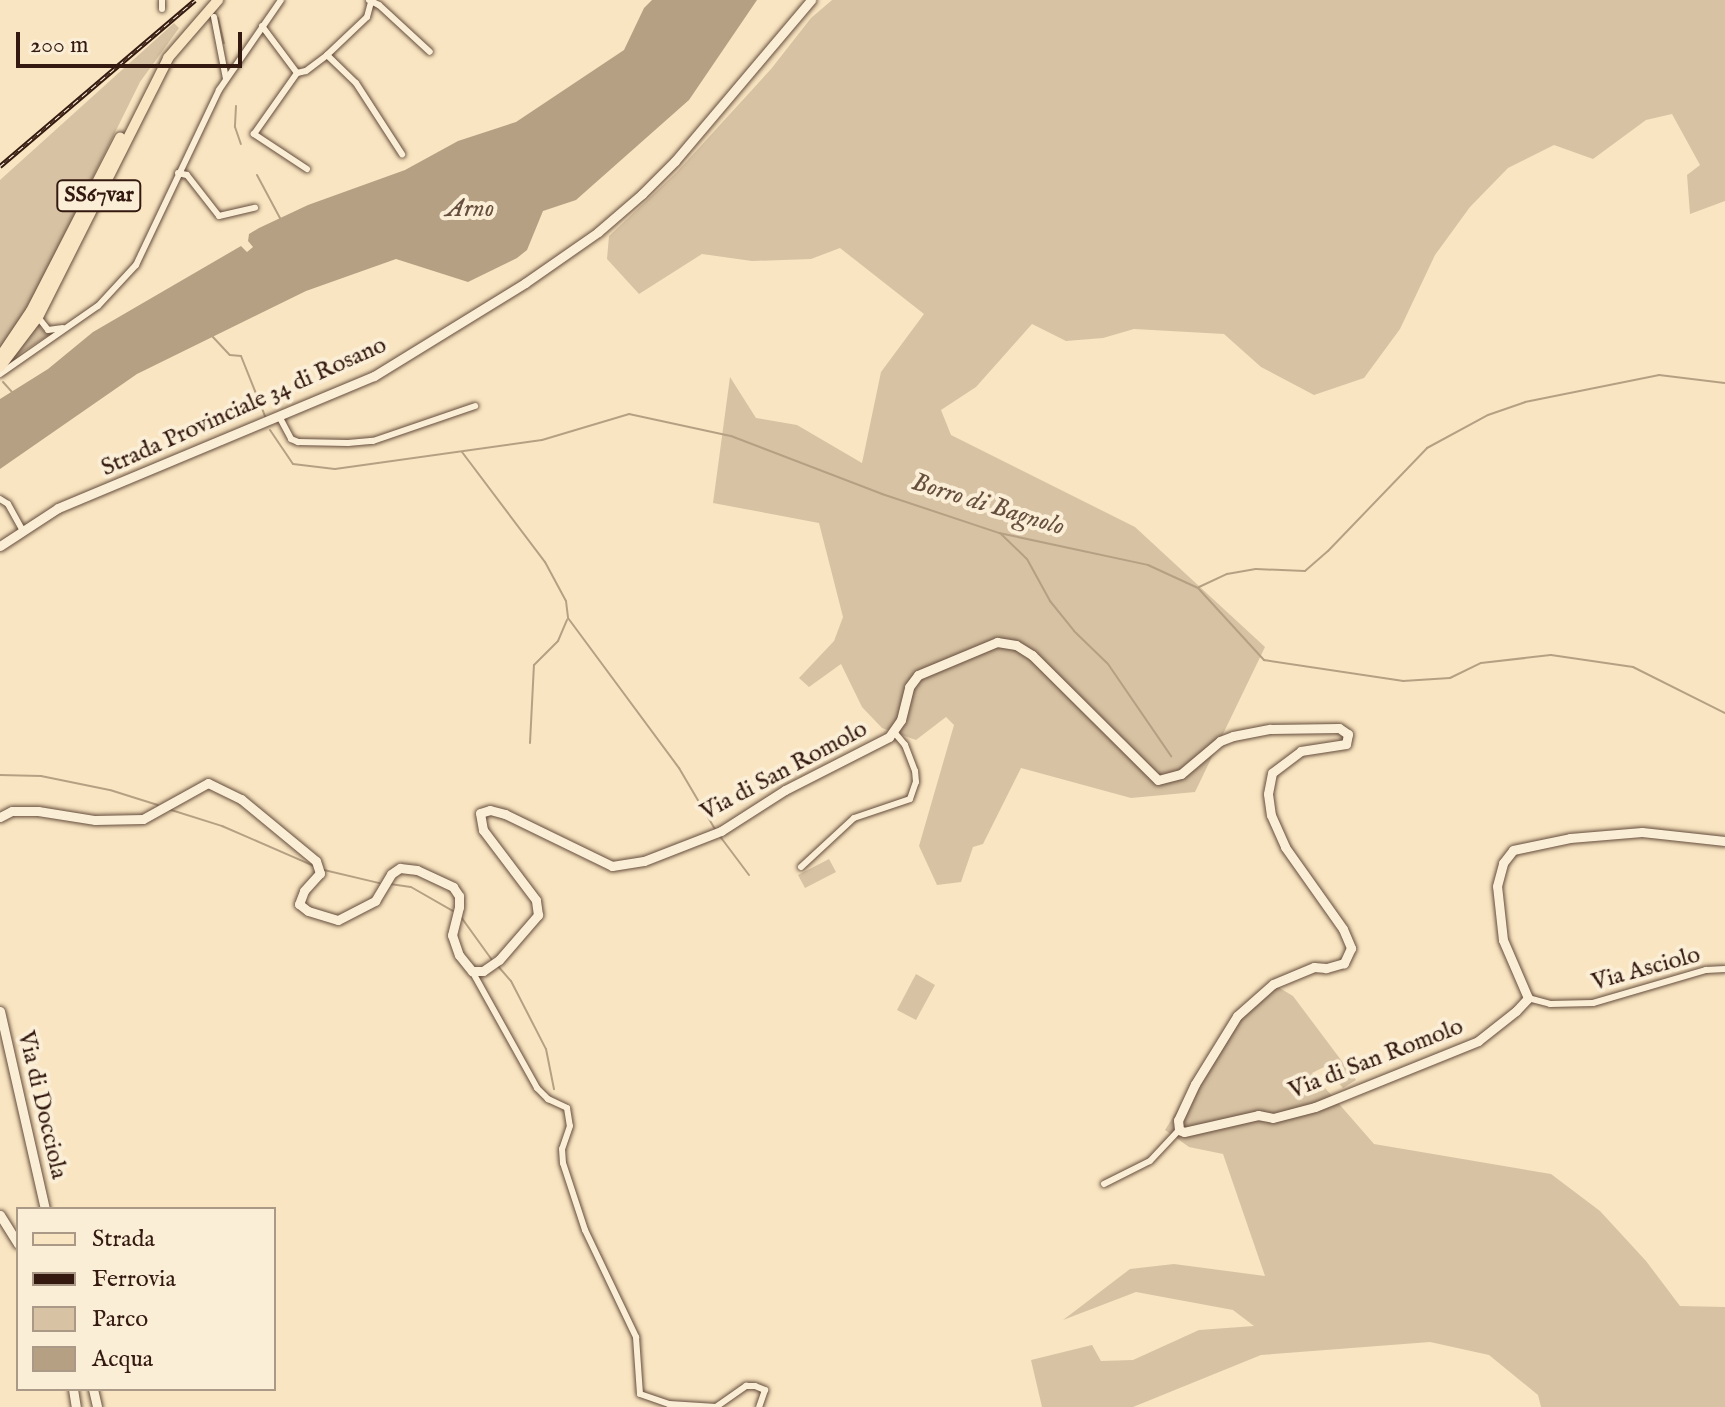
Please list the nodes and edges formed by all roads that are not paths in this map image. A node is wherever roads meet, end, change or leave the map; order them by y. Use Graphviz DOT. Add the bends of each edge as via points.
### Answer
graph roads {
  1 [pos="162,0"];
  2 [pos="218,0"];
  3 [pos="281,0"];
  4 [pos="811,0"];
  5 [pos="370,1"];
  6 [pos="162,9"];
  7 [pos="214,17"];
  8 [pos="262,26"];
  9 [pos="430,52"];
  10 [pos="327,55"];
  11 [pos="297,73"];
  12 [pos="158,75"];
  13 [pos="226,79"];
  14 [pos="402,154"];
  15 [pos="307,169"];
  16 [pos="178,173"];
  17 [pos="255,208"];
  18 [pos="40,292"];
  19 [pos="38,317"];
  20 [pos="70,326"];
  21 [pos="0,357"];
  22 [pos="0,367"];
  23 [pos="0,374"];
  24 [pos="475,406"];
  25 [pos="280,418"];
  26 [pos="0,499"];
  27 [pos="22,529"];
  28 [pos="0,546"];
  29 [pos="895,733"];
  30 [pos="0,817"];
  31 [pos="1725,841"];
  32 [pos="801,867"];
  33 [pos="1725,969"];
  34 [pos="472,971"];
  35 [pos="1528,998"];
  36 [pos="0,1011"];
  37 [pos="3,1038"];
  38 [pos="1179,1130"];
  39 [pos="1104,1184"];
  40 [pos="45,1207"];
  41 [pos="0,1215"];
  42 [pos="3,1225"];
  43 [pos="16,1241"];
  44 [pos="759,1407"];
  1 -- 6 [label="street"];
  2 -- 12 [label="main road, SS67var"];
  3 -- 8 [label="street"];
  4 -- 25 [label="street, Strada Provinciale 34 di Rosano" via="675,161 598,232 402,360"];
  5 -- 9 [label="street"];
  5 -- 10 [label="street" via="367,17"];
  7 -- 13 [label="street"];
  8 -- 11 [label="street"];
  8 -- 13 [label="street"];
  10 -- 11 [label="street"];
  10 -- 14 [label="street" via="356,83"];
  11 -- 15 [label="street" via="254,134"];
  12 -- 18 [label="main road, SS67var" via="136,107"];
  12 -- 19 [label="main road, SS67var"];
  13 -- 16 [label="street"];
  16 -- 17 [label="street" via="187,175 219,216"];
  16 -- 20 [label="street" via="136,265 113,292"];
  18 -- 19 [label="street"];
  18 -- 21 [label="main road, SS67var"];
  19 -- 20 [label="street" via="48,330"];
  19 -- 22 [label="main road, SS67var"];
  20 -- 23 [label="street"];
  24 -- 25 [label="street" via="373,441 348,443 298,442"];
  25 -- 27 [label="street, Strada Provinciale 34 di Rosano" via="58,508"];
  26 -- 27 [label="street"];
  27 -- 28 [label="street, Strada Provinciale 34 di Rosano"];
  29 -- 32 [label="street" via="915,771 910,799 854,818"];
  29 -- 34 [label="street, Via di San Romolo" via="785,790 721,831 626,866 612,866 505,814 483,811 479,824 536,900 538,915 495,964"];
  29 -- 38 [label="street, Via di San Romolo" via="918,675 997,642 1032,655 1158,780 1181,774 1233,736 1324,726 1348,734 1346,744 1301,751 1284,762 1272,773 1268,794 1285,847 1351,948 1344,963 1314,967 1273,984 1237,1016 1195,1084 1178,1120"];
  30 -- 34 [label="street" via="12,811 38,811 95,820 143,819 208,783 241,799 316,861 320,873 299,904 308,911 338,920 375,901 400,868 453,887 459,907 452,935"];
  31 -- 35 [label="street" via="1639,832 1513,850 1497,886 1499,916 1503,940"];
  33 -- 35 [label="street, Via Asciolo" via="1593,1003 1550,1004"];
  34 -- 44 [label="street" via="537,1088 567,1108 570,1126 563,1163 585,1230 636,1337 640,1394 669,1404 716,1407 746,1386 755,1386 765,1390"];
  35 -- 38 [label="street, Via di San Romolo" via="1478,1041 1315,1107"];
  36 -- 37 [label="street, Via di Docciola"];
  37 -- 40 [label="street, Via di Docciola"];
  38 -- 39 [label="street" via="1150,1161"];
  41 -- 42 [label="street"];
  42 -- 43 [label="street"];
}
